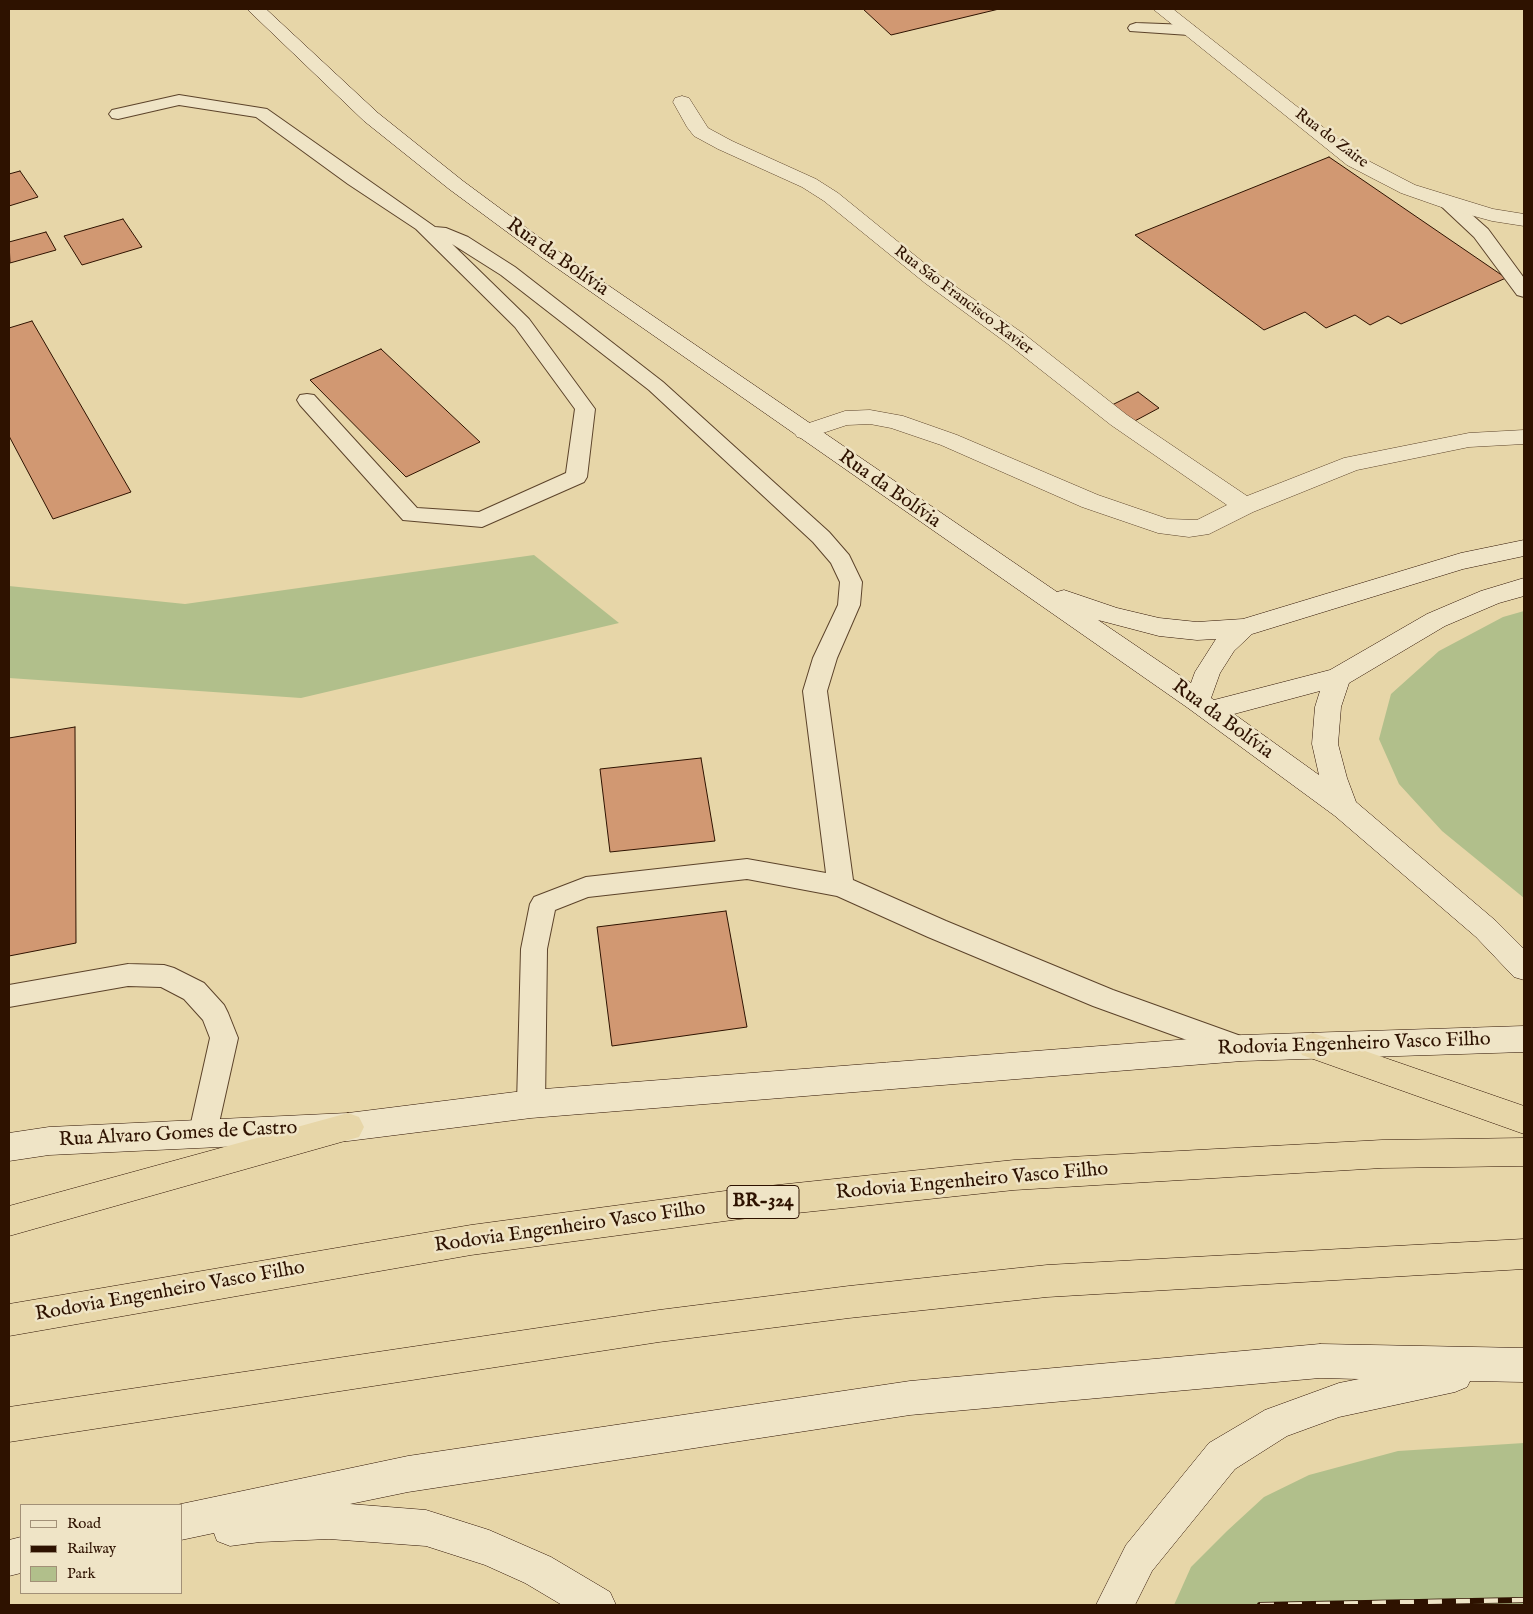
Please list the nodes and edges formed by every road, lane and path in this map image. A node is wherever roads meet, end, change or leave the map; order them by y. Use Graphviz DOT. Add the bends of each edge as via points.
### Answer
graph roads {
  1 [pos="256,9"];
  2 [pos="1162,9"];
  3 [pos="1136,28"];
  4 [pos="1189,30"];
  5 [pos="682,102"];
  6 [pos="118,114"];
  7 [pos="1448,203"];
  8 [pos="1524,220"];
  9 [pos="422,225"];
  10 [pos="1524,291"];
  11 [pos="307,400"];
  12 [pos="805,432"];
  13 [pos="1524,437"];
  14 [pos="1245,506"];
  15 [pos="1524,548"];
  16 [pos="1009,572"];
  17 [pos="1524,587"];
  18 [pos="1243,628"];
  19 [pos="1338,677"];
  20 [pos="1204,706"];
  21 [pos="1345,808"];
  22 [pos="841,886"];
  23 [pos="1524,968"];
  24 [pos="9,996"];
  25 [pos="1524,1039"];
  26 [pos="1313,1046"];
  27 [pos="1242,1048"];
  28 [pos="531,1104"];
  29 [pos="1524,1120"];
  30 [pos="348,1127"];
  31 [pos="203,1132"];
  32 [pos="9,1147"];
  33 [pos="1524,1152"];
  34 [pos="9,1221"];
  35 [pos="1524,1254"];
  36 [pos="9,1320"];
  37 [pos="1511,1365"];
  38 [pos="9,1425"];
  39 [pos="182,1522"];
  40 [pos="182,1534"];
  41 [pos="596,1605"];
  42 [pos="1114,1605"];
  1 -- 12 [label="main road, Rua da Bolívia" via="371,117 456,185"];
  2 -- 4 [label="main road, Rua do Zaire"];
  3 -- 4 [label="lane"];
  4 -- 7 [label="main road, Rua do Zaire" via="1354,161 1408,189"];
  5 -- 14 [label="main road, Rua São Francisco Xavier" via="702,132 809,182 831,197 932,279 1016,339 1119,420"];
  6 -- 9 [label="lane" via="179,100 261,113"];
  7 -- 8 [label="main road, Rua do Zaire"];
  7 -- 10 [label="lane" via="1481,233"];
  9 -- 11 [label="lane" via="522,323 586,409 576,476 482,520 411,515"];
  9 -- 22 [label="lane" via="460,242 508,272 656,386 841,560 851,582 849,605 824,658 815,691"];
  12 -- 14 [label="main road" via="845,418 870,416 895,421 949,440 1090,501 1177,529 1201,528"];
  12 -- 16 [label="main road, Rua da Bolívia"];
  13 -- 14 [label="main road" via="1469,440 1352,463"];
  15 -- 18 [label="main road" via="1461,561"];
  16 -- 18 [label="main road" via="1064,599 1112,616 1158,627 1198,631"];
  16 -- 20 [label="main road, Rua da Bolívia"];
  17 -- 19 [label="main road" via="1490,597 1436,620"];
  18 -- 20 [label="main road" via="1225,645 1208,672"];
  19 -- 20 [label="main road"];
  19 -- 21 [label="main road" via="1328,706 1325,744 1333,778"];
  20 -- 21 [label="main road, Rua da Bolívia"];
  21 -- 23 [label="main road, Rua da Bolívia" via="1498,940"];
  22 -- 27 [label="lane" via="1103,998"];
  22 -- 28 [label="lane" via="747,869 586,887 543,904 534,949"];
  24 -- 31 [label="lane" via="128,974 164,976 194,991 214,1013 224,1038"];
  25 -- 26 [label="main road, Rodovia Engenheiro Vasco Filho"];
  26 -- 27 [label="main road, Rodovia Engenheiro Vasco Filho"];
  26 -- 29 [label="highway"];
  27 -- 28 [label="main road, Rodovia Engenheiro Vasco Filho"];
  28 -- 30 [label="main road, Rodovia Engenheiro Vasco Filho"];
  30 -- 31 [label="main road, Rua Alvaro Gomes de Castro"];
  30 -- 34 [label="highway"];
  31 -- 32 [label="main road, Rua Alvaro Gomes de Castro" via="50,1141"];
  33 -- 36 [label="highway, Rodovia Engenheiro Vasco Filho / BR-324" via="1382,1154 1014,1175 750,1203 471,1240"];
  35 -- 38 [label="highway" via="1047,1281 849,1302 659,1326"];
  37 -- 39 [label="main road" via="1320,1361 910,1398 408,1474"];
  37 -- 42 [label="main road" via="1340,1400 1277,1422 1222,1456 1139,1558"];
  40 -- 41 [label="main road" via="260,1524 329,1521 426,1528 489,1548 538,1570"];
}
